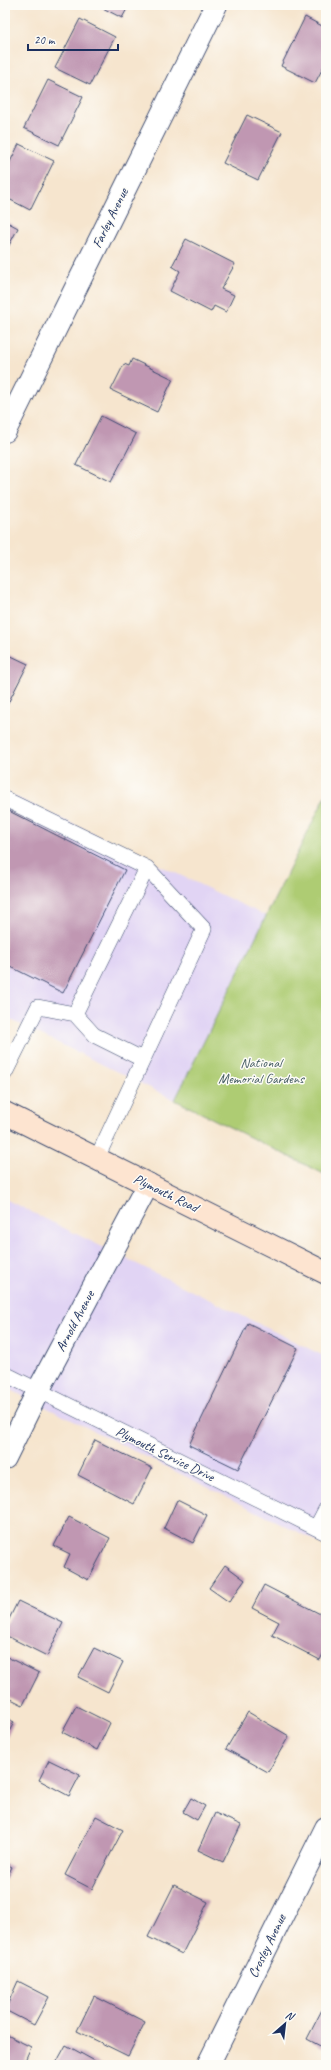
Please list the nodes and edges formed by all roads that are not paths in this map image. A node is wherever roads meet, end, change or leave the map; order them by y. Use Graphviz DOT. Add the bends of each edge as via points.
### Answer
graph roads {
  1 [pos="216,5"];
  2 [pos="5,431"];
  3 [pos="5,799"];
  4 [pos="147,868"];
  5 [pos="75,1014"];
  6 [pos="142,1059"];
  7 [pos="5,1072"];
  8 [pos="5,1113"];
  9 [pos="96,1158"];
  10 [pos="148,1184"];
  11 [pos="326,1272"];
  12 [pos="5,1374"];
  13 [pos="38,1391"];
  14 [pos="5,1458"];
  15 [pos="326,1509"];
  16 [pos="321,1531"];
  17 [pos="326,1828"];
  18 [pos="208,2065"];
  1 -- 2 [label="street, Farley Avenue"];
  3 -- 4 [label="lane"];
  4 -- 5 [label="lane"];
  4 -- 6 [label="lane" via="204,929"];
  5 -- 6 [label="lane" via="94,1035"];
  5 -- 7 [label="lane" via="38,1007"];
  6 -- 9 [label="lane"];
  8 -- 9 [label="main road, Plymouth Road"];
  9 -- 10 [label="main road, Plymouth Road"];
  10 -- 11 [label="main road, Plymouth Road"];
  10 -- 13 [label="street, Arnold Avenue"];
  12 -- 13 [label="lane, Plymouth Service Drive"];
  13 -- 14 [label="street, Arnold Avenue"];
  13 -- 16 [label="lane, Plymouth Service Drive"];
  15 -- 16 [label="lane"];
  17 -- 18 [label="street, Crosley Avenue"];
}
